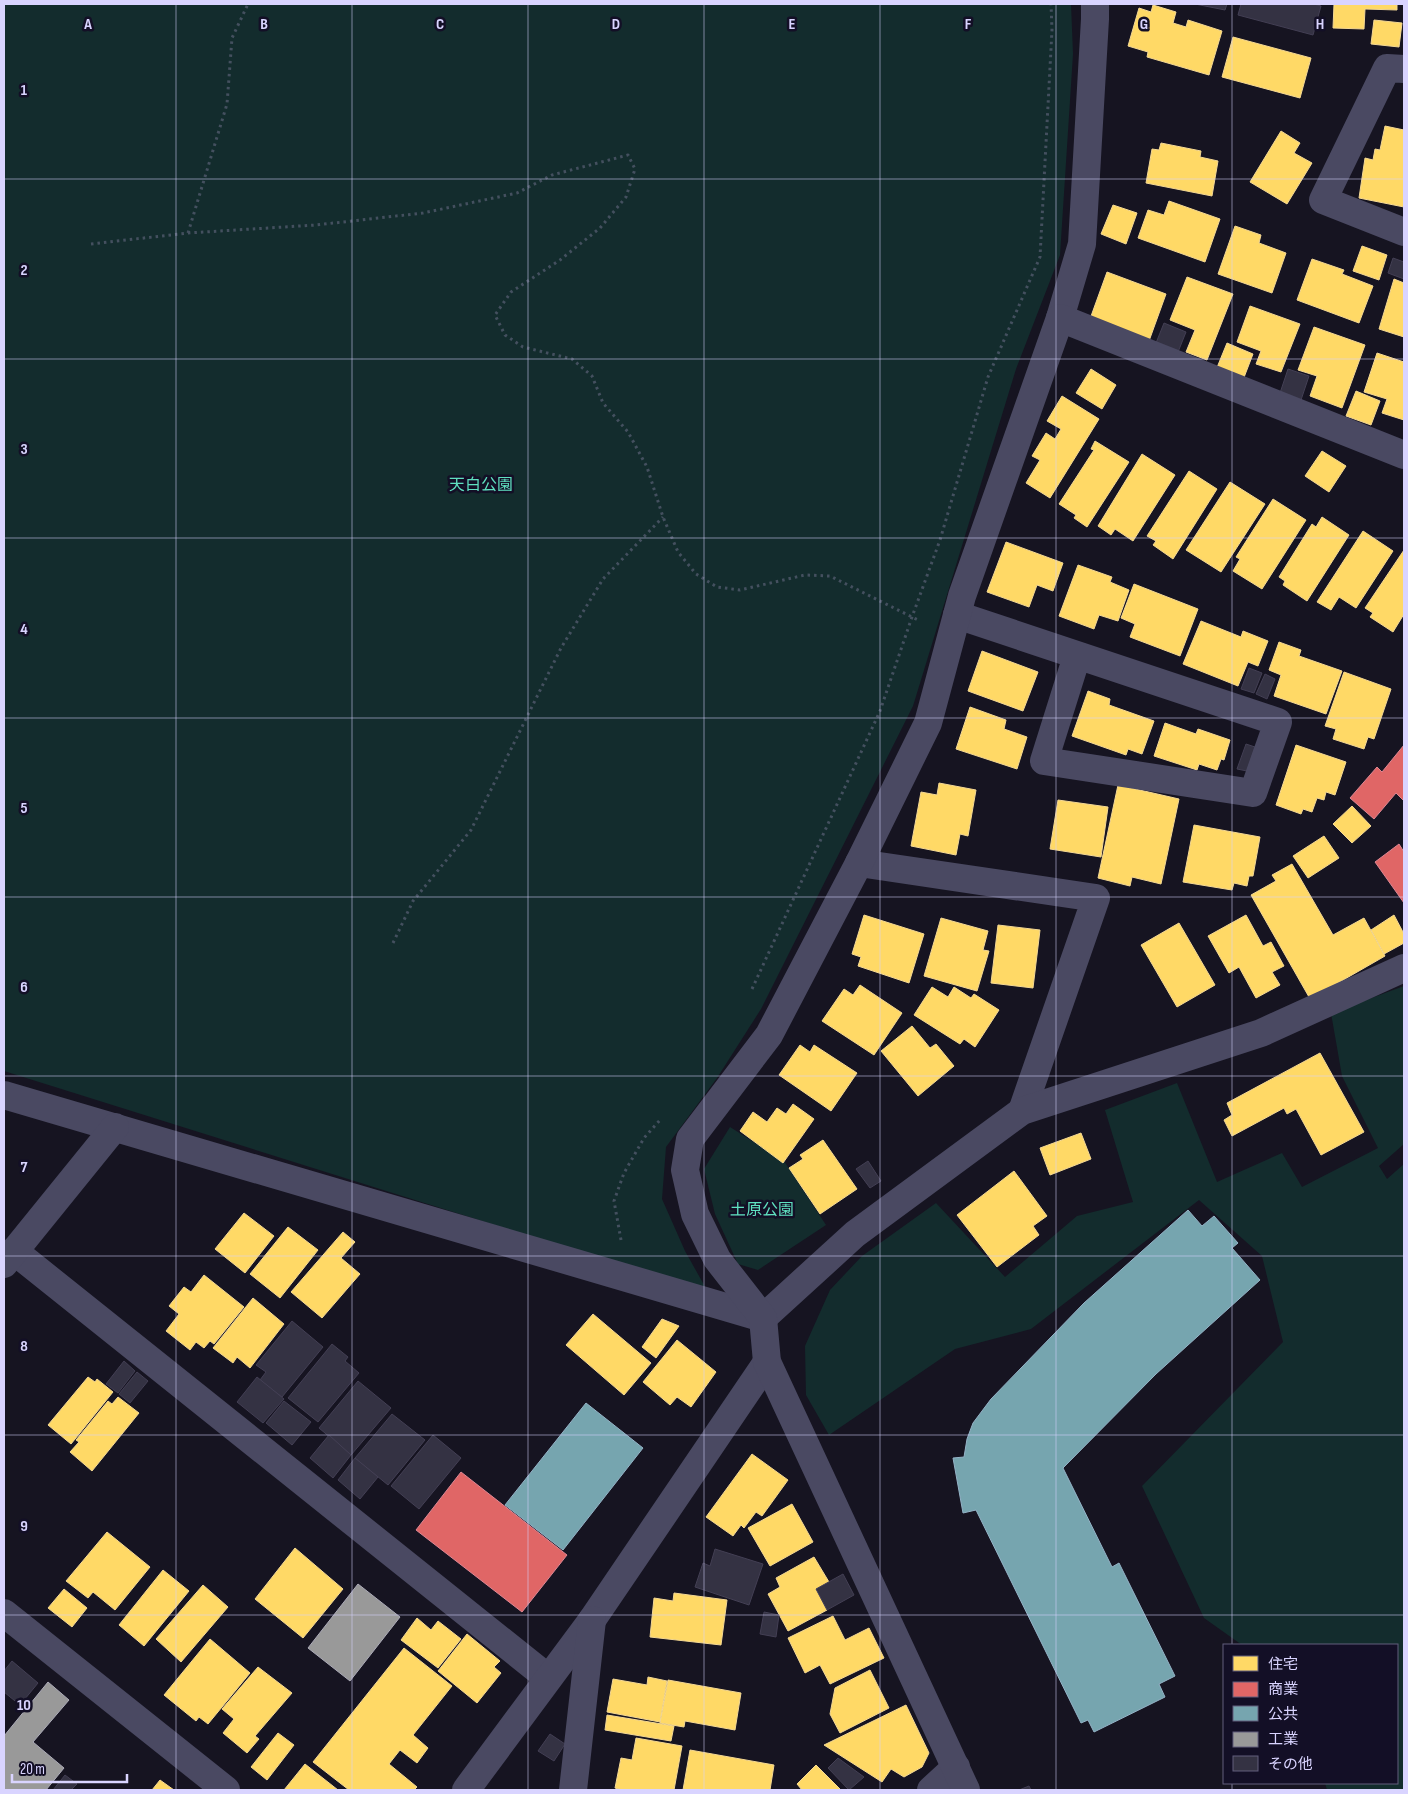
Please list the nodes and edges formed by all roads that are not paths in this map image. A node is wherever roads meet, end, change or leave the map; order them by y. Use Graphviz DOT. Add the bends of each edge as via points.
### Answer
graph roads {
  1 [pos="1095,4"];
  2 [pos="1404,69"];
  3 [pos="1404,232"];
  4 [pos="1060,318"];
  5 [pos="1404,455"];
  6 [pos="955,626"];
  7 [pos="1077,656"];
  8 [pos="859,863"];
  9 [pos="1404,968"];
  10 [pos="4,1095"];
  11 [pos="1022,1111"];
  12 [pos="115,1127"];
  13 [pos="9,1257"];
  14 [pos="763,1318"];
  15 [pos="767,1362"];
  16 [pos="4,1613"];
  17 [pos="592,1620"];
  18 [pos="548,1678"];
  19 [pos="961,1779"];
  20 [pos="226,1790"];
  21 [pos="466,1790"];
  22 [pos="573,1790"];
  23 [pos="931,1790"];
  1 -- 4 [label="street" via="1082,244"];
  2 -- 3 [label="street" via="1387,68 1324,200"];
  4 -- 5 [label="street"];
  4 -- 6 [label="street" via="962,596"];
  6 -- 7 [label="street"];
  6 -- 8 [label="street" via="928,723"];
  7 -- 7 [label="street" via="1278,722 1253,794 1044,761"];
  8 -- 11 [label="street" via="1096,898"];
  8 -- 14 [label="street" via="768,1035 690,1139 685,1170 695,1214 718,1259"];
  9 -- 11 [label="street" via="1261,1033"];
  10 -- 12 [label="street"];
  11 -- 14 [label="street" via="855,1234"];
  12 -- 13 [label="street"];
  12 -- 14 [label="street"];
  13 -- 18 [label="street"];
  14 -- 15 [label="street"];
  15 -- 17 [label="street"];
  15 -- 19 [label="street"];
  16 -- 20 [label="street"];
  17 -- 18 [label="street"];
  17 -- 22 [label="street"];
  18 -- 21 [label="street"];
  19 -- 23 [label="street"];
}
